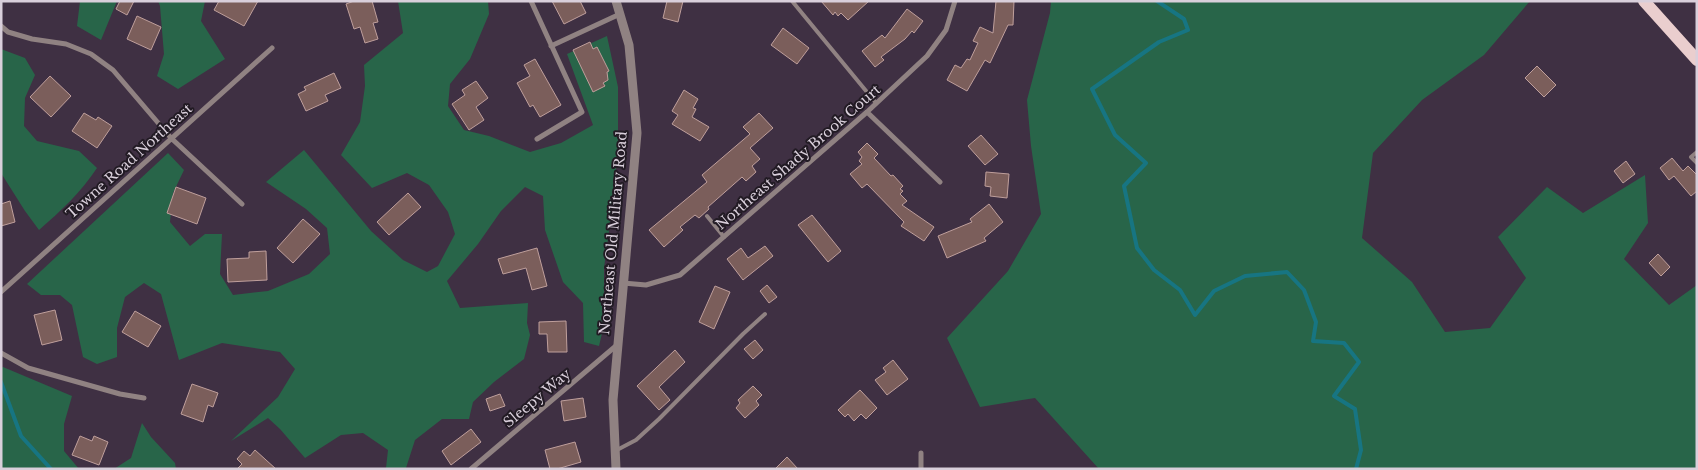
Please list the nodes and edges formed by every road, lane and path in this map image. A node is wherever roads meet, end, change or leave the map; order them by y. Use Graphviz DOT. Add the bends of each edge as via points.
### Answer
graph roads {
  1 [pos="531,1"];
  2 [pos="616,1"];
  3 [pos="792,1"];
  4 [pos="955,1"];
  5 [pos="1644,1"];
  6 [pos="620,14"];
  7 [pos="1,26"];
  8 [pos="551,46"];
  9 [pos="272,48"];
  10 [pos="1697,60"];
  11 [pos="876,103"];
  12 [pos="867,112"];
  13 [pos="171,138"];
  14 [pos="537,139"];
  15 [pos="1697,152"];
  16 [pos="1697,163"];
  17 [pos="940,182"];
  18 [pos="242,204"];
  19 [pos="707,216"];
  20 [pos="724,236"];
  21 [pos="623,283"];
  22 [pos="1,292"];
  23 [pos="765,314"];
  24 [pos="618,345"];
  25 [pos="1,354"];
  26 [pos="144,398"];
  27 [pos="615,451"];
  28 [pos="921,453"];
  29 [pos="471,469"];
  30 [pos="616,469"];
  31 [pos="921,469"];
  1 -- 8 [label="street"];
  2 -- 6 [label="street, Northeast Old Military Road"];
  3 -- 11 [label="lane"];
  4 -- 11 [label="street, Northeast Shady Brook Court" via="946,30 927,56"];
  5 -- 10 [label="main road"];
  6 -- 8 [label="street"];
  6 -- 21 [label="street, Northeast Old Military Road" via="629,45 637,133"];
  7 -- 13 [label="street" via="8,32 66,44 90,54 113,70"];
  8 -- 14 [label="street" via="582,112"];
  9 -- 13 [label="street, Towne Road Northeast"];
  11 -- 12 [label="street, Northeast Shady Brook Court"];
  12 -- 17 [label="street"];
  12 -- 20 [label="street, Northeast Shady Brook Court"];
  13 -- 18 [label="street"];
  13 -- 22 [label="street, Towne Road Northeast"];
  15 -- 16 [label="lane" via="1691,157"];
  19 -- 20 [label="lane"];
  20 -- 21 [label="street, Northeast Shady Brook Court" via="680,275 646,286"];
  21 -- 24 [label="street, Northeast Old Military Road"];
  23 -- 27 [label="lane" via="660,419 636,440"];
  24 -- 27 [label="street, Northeast Old Military Road" via="613,400"];
  24 -- 29 [label="street, Sleepy Way"];
  25 -- 26 [label="street" via="28,368"];
  27 -- 30 [label="street, Northeast Old Military Road"];
  28 -- 31 [label="street"];
}
